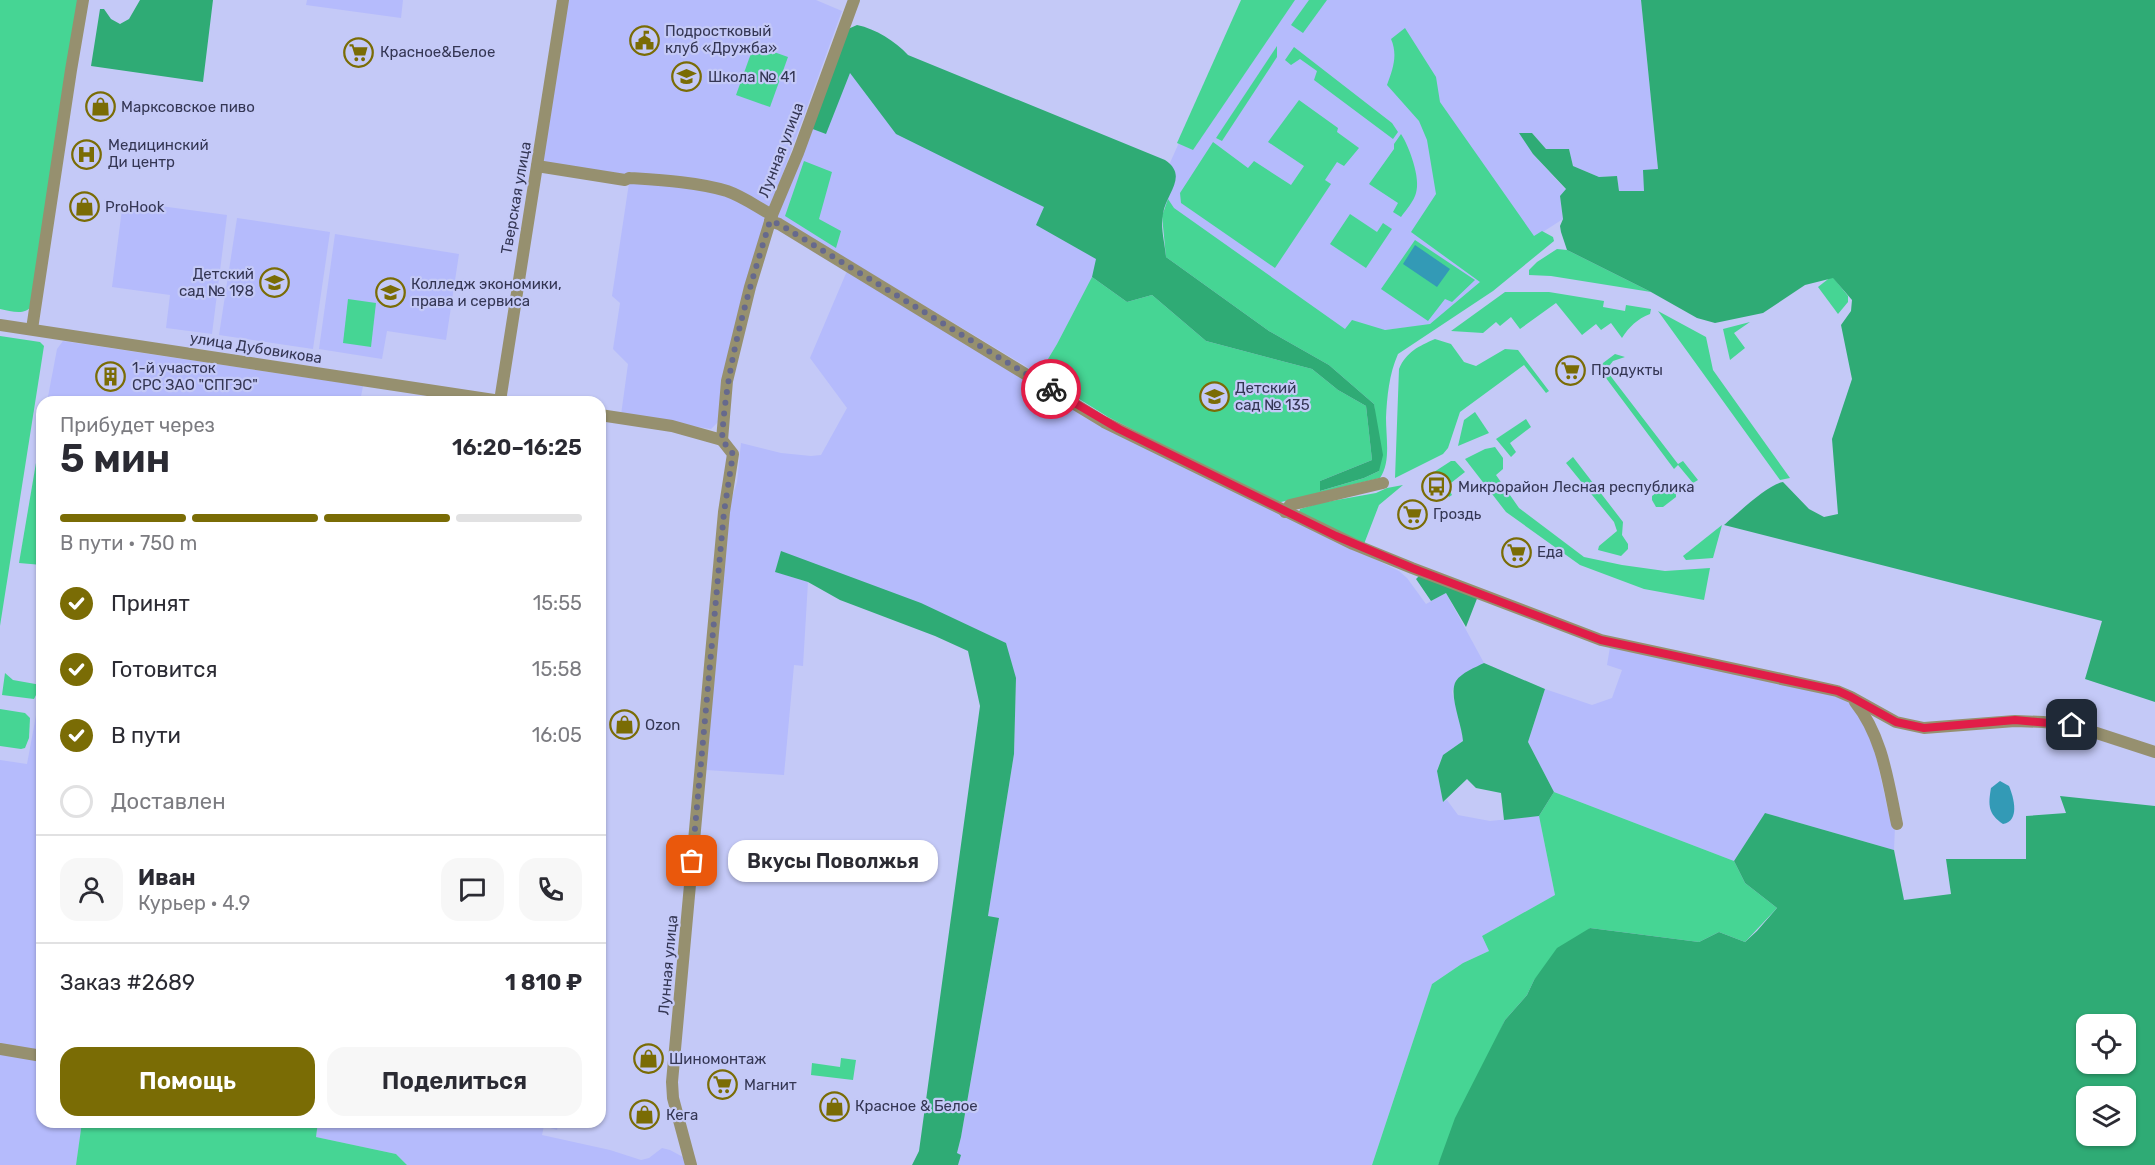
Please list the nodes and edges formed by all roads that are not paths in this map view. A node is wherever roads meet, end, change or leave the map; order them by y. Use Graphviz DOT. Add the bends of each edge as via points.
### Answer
graph roads {
  1 [pos="83,0"];
  2 [pos="563,0"];
  3 [pos="854,0"];
  4 [pos="537,166"];
  5 [pos="771,218"];
  6 [pos="0,325"];
  7 [pos="33,329"];
  8 [pos="471,396"];
  9 [pos="505,396"];
  10 [pos="606,416"];
  11 [pos="722,440"];
  12 [pos="1383,483"];
  13 [pos="1285,512"];
  14 [pos="1851,697"];
  15 [pos="2155,752"];
  16 [pos="1897,824"];
  17 [pos="0,1049"];
  18 [pos="36,1055"];
  19 [pos="691,1165"];
  1 -- 7 [label="street"];
  2 -- 4 [label="street, Тверская улица"];
  3 -- 5 [label="street, Лунная улица"];
  4 -- 5 [label="street" via="726,191 753,202"];
  4 -- 9 [label="street, Тверская улица"];
  5 -- 11 [label="street, Лунная улица" via="727,381"];
  5 -- 13 [label="street" via="1104,422"];
  6 -- 7 [label="street, улица Дубовикова"];
  7 -- 8 [label="street, улица Дубовикова"];
  10 -- 11 [label="street" via="672,426"];
  11 -- 19 [label="street, Лунная улица" via="733,454 724,512 672,1082"];
  12 -- 13 [label="street" via="1290,505"];
  13 -- 14 [label="street" via="1412,568 1601,640"];
  14 -- 15 [label="street" via="1896,722 1924,728 2015,720 2072,725"];
  14 -- 16 [label="street" via="1874,731"];
  17 -- 18 [label="street"];
}
